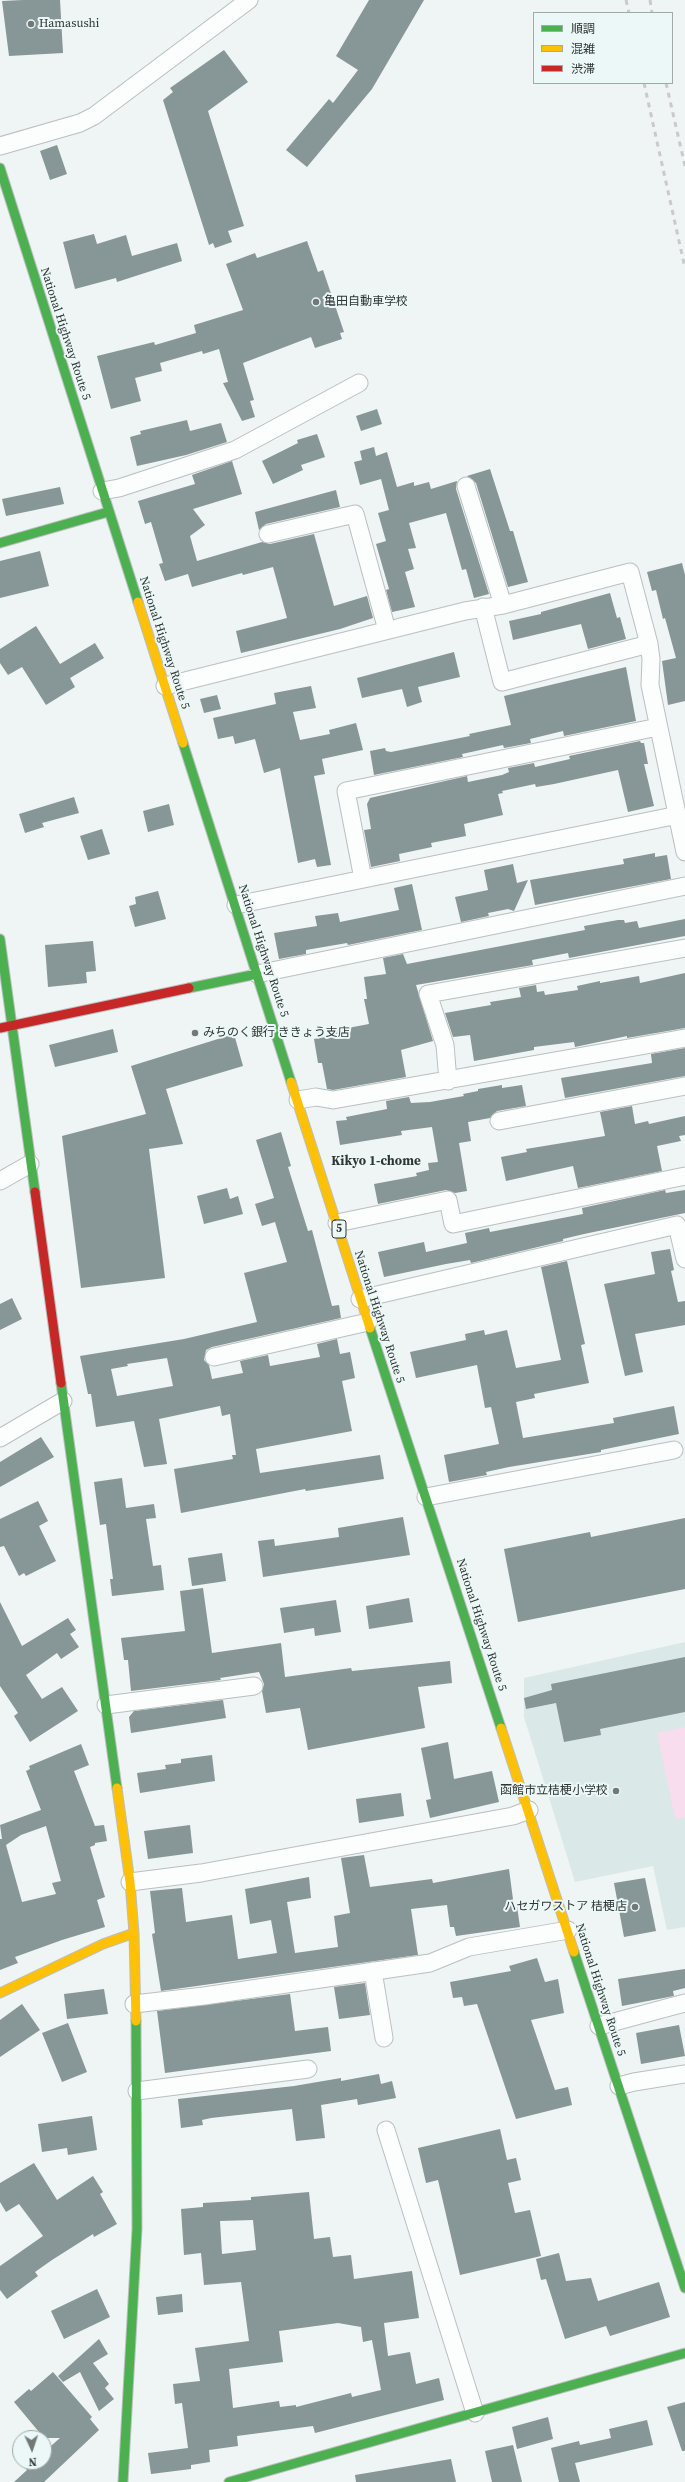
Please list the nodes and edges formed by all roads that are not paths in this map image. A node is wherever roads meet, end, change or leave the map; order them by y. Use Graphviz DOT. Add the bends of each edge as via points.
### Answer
graph roads {
  1 [pos="249,0"];
  2 [pos="0,146"];
  3 [pos="0,168"];
  4 [pos="359,383"];
  5 [pos="466,486"];
  6 [pos="102,490"];
  7 [pos="108,512"];
  8 [pos="268,534"];
  9 [pos="0,543"];
  10 [pos="503,605"];
  11 [pos="483,607"];
  12 [pos="387,630"];
  13 [pos="649,644"];
  14 [pos="165,686"];
  15 [pos="658,727"];
  16 [pos="678,815"];
  17 [pos="685,852"];
  18 [pos="362,879"];
  19 [pos="685,886"];
  20 [pos="236,905"];
  21 [pos="0,939"];
  22 [pos="685,948"];
  23 [pos="257,974"];
  24 [pos="11,1026"];
  25 [pos="0,1028"];
  26 [pos="685,1038"];
  27 [pos="448,1081"];
  28 [pos="685,1086"];
  29 [pos="298,1100"];
  30 [pos="499,1121"];
  31 [pos="30,1164"];
  32 [pos="685,1176"];
  33 [pos="0,1181"];
  34 [pos="337,1223"];
  35 [pos="685,1259"];
  36 [pos="360,1299"];
  37 [pos="368,1322"];
  38 [pos="214,1357"];
  39 [pos="63,1401"];
  40 [pos="0,1438"];
  41 [pos="674,1450"];
  42 [pos="426,1497"];
  43 [pos="254,1686"];
  44 [pos="106,1705"];
  45 [pos="529,1810"];
  46 [pos="130,1882"];
  47 [pos="568,1930"];
  48 [pos="134,1933"];
  49 [pos="373,1971"];
  50 [pos="0,1993"];
  51 [pos="685,2003"];
  52 [pos="134,2004"];
  53 [pos="599,2026"];
  54 [pos="384,2038"];
  55 [pos="308,2069"];
  56 [pos="685,2074"];
  57 [pos="619,2086"];
  58 [pos="137,2091"];
  59 [pos="386,2130"];
  60 [pos="680,2257"];
  61 [pos="685,2288"];
  62 [pos="685,2353"];
  63 [pos="475,2413"];
  64 [pos="123,2482"];
  65 [pos="229,2482"];
  1 -- 2 [label="street" via="94,116"];
  3 -- 6 [label="main road, National Highway Route 5 / 5"];
  4 -- 6 [label="street" via="235,450 118,488"];
  5 -- 10 [label="street"];
  6 -- 7 [label="main road, National Highway Route 5 / 5"];
  7 -- 9 [label="main road"];
  7 -- 14 [label="main road, National Highway Route 5 / 5"];
  8 -- 12 [label="street" via="356,514"];
  10 -- 11 [label="street"];
  10 -- 13 [label="street" via="630,572"];
  11 -- 12 [label="street"];
  11 -- 13 [label="street" via="502,682"];
  12 -- 14 [label="street"];
  13 -- 15 [label="street" via="650,685"];
  14 -- 20 [label="main road, National Highway Route 5 / 5"];
  15 -- 16 [label="street"];
  15 -- 18 [label="street" via="346,791"];
  16 -- 17 [label="street"];
  16 -- 18 [label="street"];
  18 -- 20 [label="street"];
  19 -- 23 [label="street"];
  20 -- 23 [label="main road, National Highway Route 5 / 5"];
  21 -- 24 [label="main road"];
  22 -- 27 [label="street" via="428,994 445,1045"];
  23 -- 24 [label="main road"];
  23 -- 29 [label="main road, National Highway Route 5 / 5"];
  24 -- 25 [label="main road"];
  24 -- 31 [label="main road"];
  26 -- 27 [label="street"];
  27 -- 29 [label="street" via="333,1100 316,1097"];
  28 -- 30 [label="street"];
  29 -- 34 [label="main road, National Highway Route 5 / 5"];
  31 -- 33 [label="street"];
  31 -- 39 [label="main road"];
  32 -- 34 [label="street" via="453,1224 448,1200"];
  34 -- 36 [label="main road, National Highway Route 5 / 5"];
  35 -- 36 [label="street" via="677,1225"];
  36 -- 37 [label="main road, National Highway Route 5 / 5"];
  37 -- 38 [label="street"];
  37 -- 42 [label="main road, National Highway Route 5 / 5"];
  39 -- 40 [label="street"];
  39 -- 44 [label="main road"];
  41 -- 42 [label="street"];
  42 -- 45 [label="main road, National Highway Route 5 / 5"];
  43 -- 44 [label="street"];
  44 -- 46 [label="main road"];
  45 -- 46 [label="street" via="512,1816 201,1873"];
  45 -- 47 [label="main road, National Highway Route 5 / 5"];
  46 -- 48 [label="main road"];
  47 -- 49 [label="street" via="469,1947 430,1963"];
  47 -- 53 [label="main road, National Highway Route 5 / 5"];
  48 -- 50 [label="main road" via="103,1944"];
  48 -- 52 [label="main road"];
  49 -- 52 [label="street"];
  49 -- 54 [label="street"];
  51 -- 53 [label="street"];
  52 -- 58 [label="main road"];
  53 -- 57 [label="main road, National Highway Route 5 / 5"];
  55 -- 58 [label="street"];
  56 -- 57 [label="street"];
  57 -- 60 [label="main road, National Highway Route 5 / 5"];
  58 -- 64 [label="main road" via="137,2229"];
  59 -- 63 [label="street"];
  60 -- 61 [label="main road, National Highway Route 5 / 5"];
  62 -- 63 [label="main road"];
  63 -- 65 [label="main road"];
}
